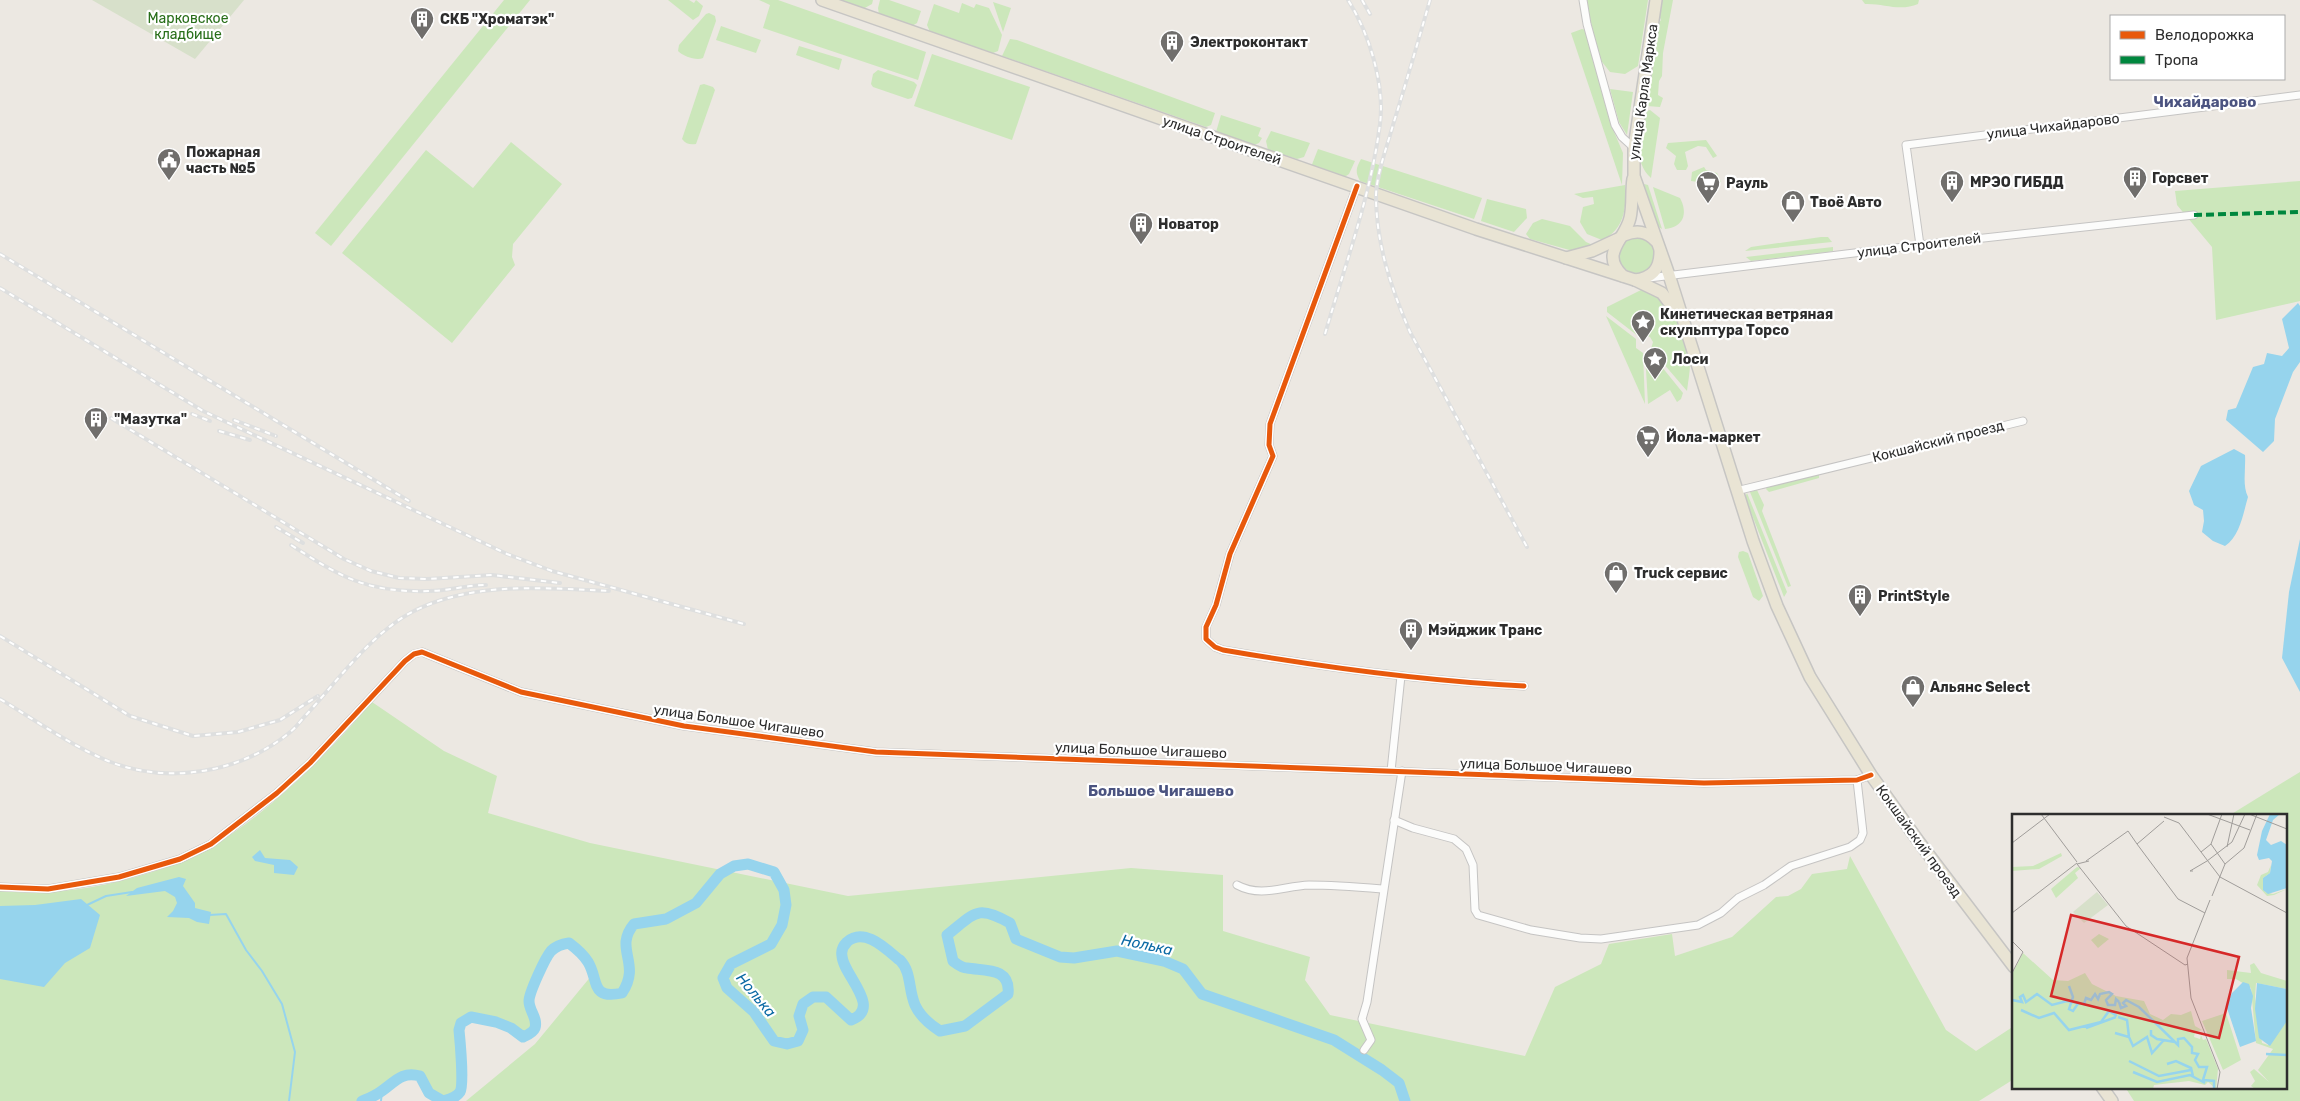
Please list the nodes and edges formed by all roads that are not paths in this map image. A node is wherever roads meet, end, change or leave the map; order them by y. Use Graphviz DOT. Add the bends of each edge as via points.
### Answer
graph roads {
  1 [pos="822,0"];
  2 [pos="1583,0"];
  3 [pos="1656,0"];
  4 [pos="2300,95"];
  5 [pos="1634,148"];
  6 [pos="1634,176"];
  7 [pos="1357,186"];
  8 [pos="2194,216"];
  9 [pos="1622,236"];
  10 [pos="1920,244"];
  11 [pos="1658,245"];
  12 [pos="1565,258"];
  13 [pos="1670,275"];
  14 [pos="1623,276"];
  15 [pos="1639,279"];
  16 [pos="1685,324"];
  17 [pos="2023,421"];
  18 [pos="1736,490"];
  19 [pos="1401,676"];
  20 [pos="1524,686"];
  21 [pos="1391,771"];
  22 [pos="1402,771"];
  23 [pos="1871,775"];
  24 [pos="1858,780"];
  25 [pos="1394,820"];
  26 [pos="1237,885"];
  27 [pos="0,887"];
  28 [pos="1382,889"];
  29 [pos="2012,964"];
  30 [pos="1364,1050"];
  31 [pos="2103,1088"];
  32 [pos="2112,1101"];
  1 -- 7 [label="main road, улица Строителей"];
  2 -- 5 [label="street" via="1615,125"];
  3 -- 5 [label="main road, улица Карла Маркса"];
  4 -- 10 [label="street, улица Чихайдарово" via="1906,145"];
  5 -- 6 [label="main road, улица Карла Маркса"];
  6 -- 9 [label="main road" via="1630,219"];
  6 -- 11 [label="main road, улица Карла Маркса"];
  7 -- 12 [label="main road, улица Строителей"];
  7 -- 19 [label="street" via="1270,424 1272,456 1236,539 1205,634 1210,644 1223,650"];
  8 -- 10 [label="street, улица Строителей"];
  9 -- 11 [label="main road" via="1638,231"];
  9 -- 12 [label="main road" via="1592,251"];
  9 -- 14 [label="main road" via="1615,245 1613,259"];
  10 -- 13 [label="street, улица Строителей"];
  11 -- 13 [label="main road, улица Карла Маркса"];
  11 -- 15 [label="main road" via="1658,266"];
  12 -- 14 [label="main road, улица Строителей"];
  13 -- 15 [label="street, улица Строителей"];
  13 -- 16 [label="main road, Кокшайский проезд"];
  14 -- 15 [label="main road"];
  15 -- 16 [label="main road" via="1662,293"];
  16 -- 18 [label="main road, Кокшайский проезд"];
  17 -- 18 [label="street, Кокшайский проезд"];
  18 -- 23 [label="main road, Кокшайский проезд" via="1777,606 1806,668"];
  19 -- 20 [label="street"];
  19 -- 21 [label="street"];
  21 -- 22 [label="street, улица Большое Чигашево"];
  21 -- 27 [label="street, улица Большое Чигашево" via="876,752 684,726 521,692 422,652 405,661 310,763 211,844 180,859 110,879 48,889"];
  22 -- 24 [label="street, улица Большое Чигашево" via="1704,783"];
  22 -- 25 [label="street"];
  23 -- 24 [label="street, улица Большое Чигашево"];
  23 -- 29 [label="main road, Кокшайский проезд"];
  24 -- 25 [label="street" via="1863,833 1860,840 1791,866 1738,898 1722,913 1698,925 1601,939 1531,930 1478,915 1473,865 1466,849 1454,839"];
  25 -- 28 [label="street"];
  26 -- 28 [label="street" via="1246,890 1272,892 1306,885"];
  28 -- 30 [label="street" via="1362,1019 1371,1040"];
  31 -- 32 [label="main road"];
}
